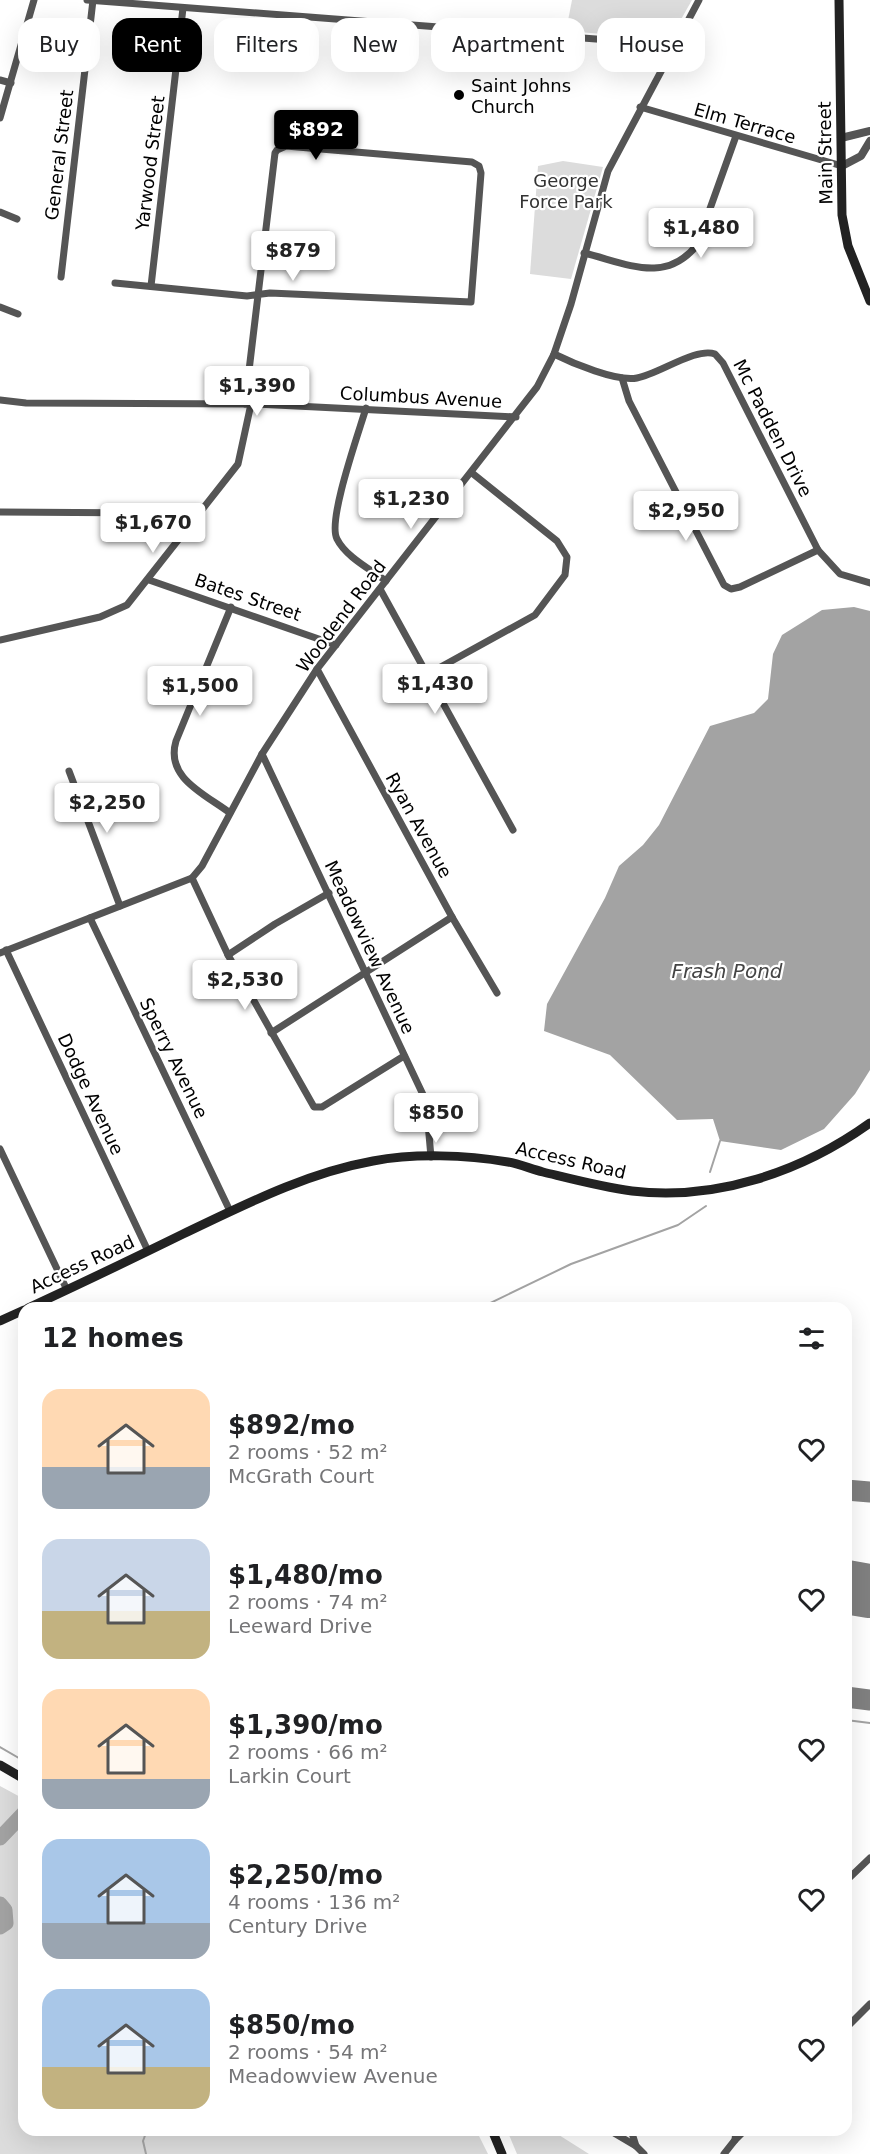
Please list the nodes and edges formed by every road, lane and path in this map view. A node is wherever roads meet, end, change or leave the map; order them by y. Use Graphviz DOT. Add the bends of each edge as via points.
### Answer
graph roads {
  1 [pos="34,0"];
  2 [pos="87,0"];
  3 [pos="93,0"];
  4 [pos="699,0"];
  5 [pos="839,0"];
  6 [pos="183,8"];
  7 [pos="689,18"];
  8 [pos="597,39"];
  9 [pos="659,72"];
  10 [pos="0,80"];
  11 [pos="11,83"];
  12 [pos="640,107"];
  13 [pos="0,118"];
  14 [pos="870,131"];
  15 [pos="736,136"];
  16 [pos="841,138"];
  17 [pos="870,141"];
  18 [pos="842,166"];
  19 [pos="0,212"];
  20 [pos="17,219"];
  21 [pos="584,253"];
  22 [pos="61,277"];
  23 [pos="115,283"];
  24 [pos="151,286"];
  25 [pos="259,294"];
  26 [pos="870,301"];
  27 [pos="0,307"];
  28 [pos="18,314"];
  29 [pos="554,354"];
  30 [pos="622,378"];
  31 [pos="0,400"];
  32 [pos="248,404"];
  33 [pos="366,408"];
  34 [pos="516,417"];
  35 [pos="472,473"];
  36 [pos="0,512"];
  37 [pos="186,531"];
  38 [pos="818,549"];
  39 [pos="149,580"];
  40 [pos="386,581"];
  41 [pos="870,583"];
  42 [pos="380,589"];
  43 [pos="231,607"];
  44 [pos="0,640"];
  45 [pos="336,645"];
  46 [pos="317,669"];
  47 [pos="428,674"];
  48 [pos="262,754"];
  49 [pos="69,771"];
  50 [pos="230,813"];
  51 [pos="513,830"];
  52 [pos="192,878"];
  53 [pos="329,893"];
  54 [pos="120,906"];
  55 [pos="452,917"];
  56 [pos="90,918"];
  57 [pos="3,952"];
  58 [pos="228,955"];
  59 [pos="365,973"];
  60 [pos="497,993"];
  61 [pos="271,1033"];
  62 [pos="404,1056"];
  63 [pos="870,1123"];
  64 [pos="0,1149"];
  65 [pos="431,1157"];
  66 [pos="230,1211"];
  67 [pos="148,1251"];
  68 [pos="67,1290"];
  69 [pos="41,1302"];
  70 [pos="18,1313"];
  71 [pos="0,1321"];
  72 [pos="0,1765"];
  73 [pos="18,1776"];
  74 [pos="870,1858"];
  75 [pos="852,1875"];
  76 [pos="870,2004"];
  77 [pos="852,2022"];
  78 [pos="494,2136"];
  79 [pos="619,2136"];
  80 [pos="634,2136"];
  81 [pos="735,2136"];
  82 [pos="739,2136"];
  83 [pos="735,2140"];
  84 [pos="636,2146"];
  85 [pos="502,2154"];
  86 [pos="644,2154"];
  87 [pos="724,2154"];
  1 -- 11 [label="street"];
  2 -- 3 [label="street"];
  3 -- 6 [label="street"];
  3 -- 22 [label="street, General Street"];
  4 -- 7 [label="street, Woodend Road"];
  5 -- 16 [label="main road, Main Street"];
  6 -- 8 [label="street"];
  6 -- 24 [label="street, Yarwood Street"];
  9 -- 12 [label="street, Woodend Road"];
  10 -- 11 [label="street"];
  11 -- 13 [label="street"];
  12 -- 15 [label="street, Elm Terrace"];
  12 -- 21 [label="street, Woodend Road" via="608,171"];
  14 -- 16 [label="street"];
  15 -- 18 [label="street, Elm Terrace"];
  15 -- 21 [label="street" via="696,245 687,257 657,269"];
  16 -- 18 [label="main road, Main Street"];
  17 -- 18 [label="street" via="861,156"];
  18 -- 26 [label="main road, Main Street" via="846,235"];
  19 -- 20 [label="street"];
  21 -- 29 [label="street, Woodend Road"];
  23 -- 24 [label="street"];
  24 -- 25 [label="street"];
  25 -- 25 [label="street" via="275,153 279,148 472,162 479,166 471,302"];
  25 -- 32 [label="street"];
  27 -- 28 [label="street"];
  29 -- 30 [label="street, Mc Padden Drive"];
  29 -- 34 [label="street, Woodend Road"];
  30 -- 38 [label="street, Mc Padden Drive" via="651,375 702,352 716,354"];
  30 -- 38 [label="street" via="629,401 724,585 731,589 740,587"];
  31 -- 32 [label="street, Columbus Avenue"];
  32 -- 33 [label="street, Columbus Avenue"];
  32 -- 37 [label="street" via="238,464"];
  33 -- 34 [label="street, Columbus Avenue"];
  33 -- 40 [label="street" via="334,527 341,545"];
  34 -- 35 [label="street, Woodend Road"];
  35 -- 40 [label="street, Woodend Road"];
  35 -- 47 [label="street" via="556,541 565,551 567,569 534,615"];
  36 -- 37 [label="street" via="150,513 170,519"];
  37 -- 39 [label="street"];
  38 -- 41 [label="street, Mc Padden Drive" via="840,574"];
  39 -- 43 [label="street, Bates Street"];
  39 -- 44 [label="street" via="127,605 111,613"];
  40 -- 42 [label="street, Woodend Road"];
  42 -- 45 [label="street, Woodend Road"];
  42 -- 47 [label="street"];
  43 -- 45 [label="street, Bates Street"];
  43 -- 50 [label="street" via="173,756 180,775"];
  45 -- 46 [label="street, Woodend Road"];
  46 -- 48 [label="street, Woodend Road"];
  46 -- 55 [label="street, Ryan Avenue"];
  47 -- 51 [label="street"];
  48 -- 50 [label="street, Woodend Road"];
  48 -- 53 [label="street, Meadowview Avenue"];
  49 -- 54 [label="street"];
  50 -- 52 [label="street, Woodend Road" via="206,860"];
  52 -- 54 [label="street"];
  52 -- 58 [label="street"];
  53 -- 58 [label="street"];
  53 -- 59 [label="street, Meadowview Avenue"];
  54 -- 56 [label="street"];
  55 -- 59 [label="street"];
  55 -- 60 [label="street, Ryan Avenue"];
  56 -- 57 [label="street"];
  56 -- 66 [label="street, Sperry Avenue"];
  57 -- 67 [label="street, Dodge Avenue"];
  58 -- 61 [label="street"];
  59 -- 61 [label="street"];
  59 -- 62 [label="street, Meadowview Avenue"];
  61 -- 62 [label="street" via="311,1104 318,1108"];
  62 -- 65 [label="street, Meadowview Avenue" via="426,1101"];
  63 -- 65 [label="main road, Access Road" via="835,1148 798,1164 746,1183 701,1191 630,1191 509,1162"];
  64 -- 68 [label="street"];
  65 -- 66 [label="main road, Access Road" via="375,1161 319,1173"];
  66 -- 67 [label="main road, Access Road"];
  67 -- 68 [label="main road, Access Road"];
  68 -- 69 [label="main road, Access Road"];
  70 -- 71 [label="main road, Access Road"];
  72 -- 73 [label="main road"];
  74 -- 75 [label="street"];
  76 -- 77 [label="street"];
  78 -- 85 [label="main road"];
  79 -- 84 [label="street"];
  80 -- 84 [label="street"];
  81 -- 83 [label="street"];
  82 -- 83 [label="street"];
  83 -- 87 [label="street"];
  84 -- 86 [label="street"];
}
